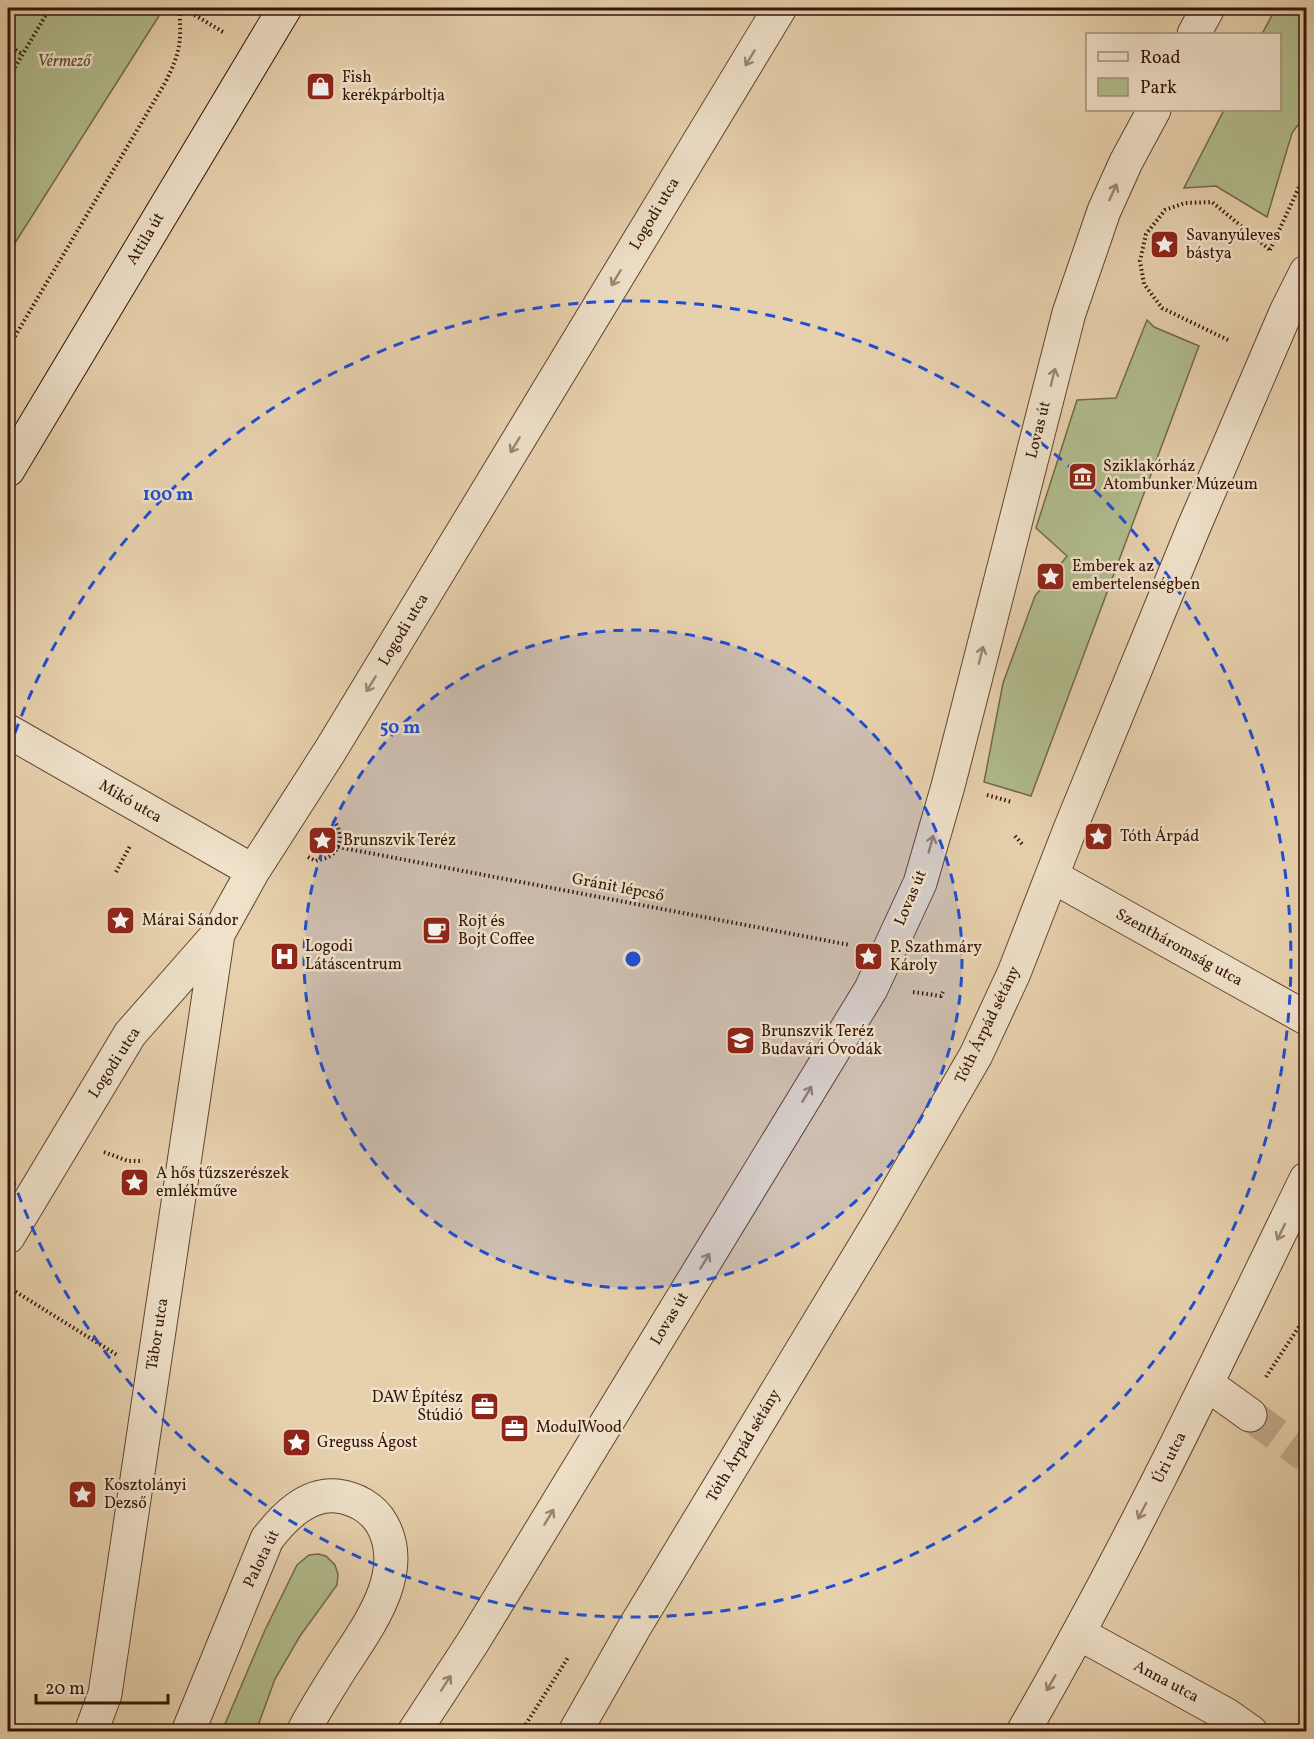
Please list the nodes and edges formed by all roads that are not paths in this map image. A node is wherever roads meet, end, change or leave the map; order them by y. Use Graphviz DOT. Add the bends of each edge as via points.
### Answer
graph roads {
  1 [pos="285,8"];
  2 [pos="780,8"];
  3 [pos="1209,8"];
  4 [pos="1195,33"];
  5 [pos="1153,111"];
  6 [pos="1306,272"];
  7 [pos="1296,316"];
  8 [pos="8,470"];
  9 [pos="8,731"];
  10 [pos="253,872"];
  11 [pos="1052,876"];
  12 [pos="218,934"];
  13 [pos="1306,1018"];
  14 [pos="1306,1179"];
  15 [pos="8,1237"];
  16 [pos="1207,1384"];
  17 [pos="1247,1412"];
  18 [pos="1080,1634"];
  19 [pos="311,1726"];
  20 [pos="91,1731"];
  21 [pos="188,1731"];
  22 [pos="414,1731"];
  23 [pos="575,1731"];
  24 [pos="1023,1731"];
  25 [pos="1251,1731"];
  1 -- 8 [label="street, Attila út"];
  2 -- 10 [label="street, Logodi utca, one-way" via="313,807"];
  3 -- 4 [label="street"];
  22 -- 5 [label="street, Lovas út, one-way" via="473,1642 874,983 923,872 1072,302 1104,211"];
  6 -- 7 [label="street, Tóth Árpád sétány"];
  7 -- 11 [label="street, Tóth Árpád sétány" via="1193,529"];
  9 -- 10 [label="street, Mikó utca"];
  10 -- 12 [label="street, Logodi utca"];
  11 -- 13 [label="street, Szentháromság utca"];
  11 -- 23 [label="street, Tóth Árpád sétány" via="1014,974 976,1055 884,1216"];
  12 -- 15 [label="street, Logodi utca" via="130,1035"];
  12 -- 20 [label="street, Tábor utca" via="105,1694"];
  14 -- 16 [label="street, Úri utca, one-way"];
  16 -- 17 [label="street"];
  16 -- 18 [label="street, Úri utca, one-way"];
  18 -- 24 [label="street, Úri utca, one-way"];
  18 -- 25 [label="street, Anna utca"];
  19 -- 21 [label="street, Palota út" via="380,1603 390,1573 388,1534 378,1517 364,1504 336,1496 306,1502 282,1520 267,1539"];
}
